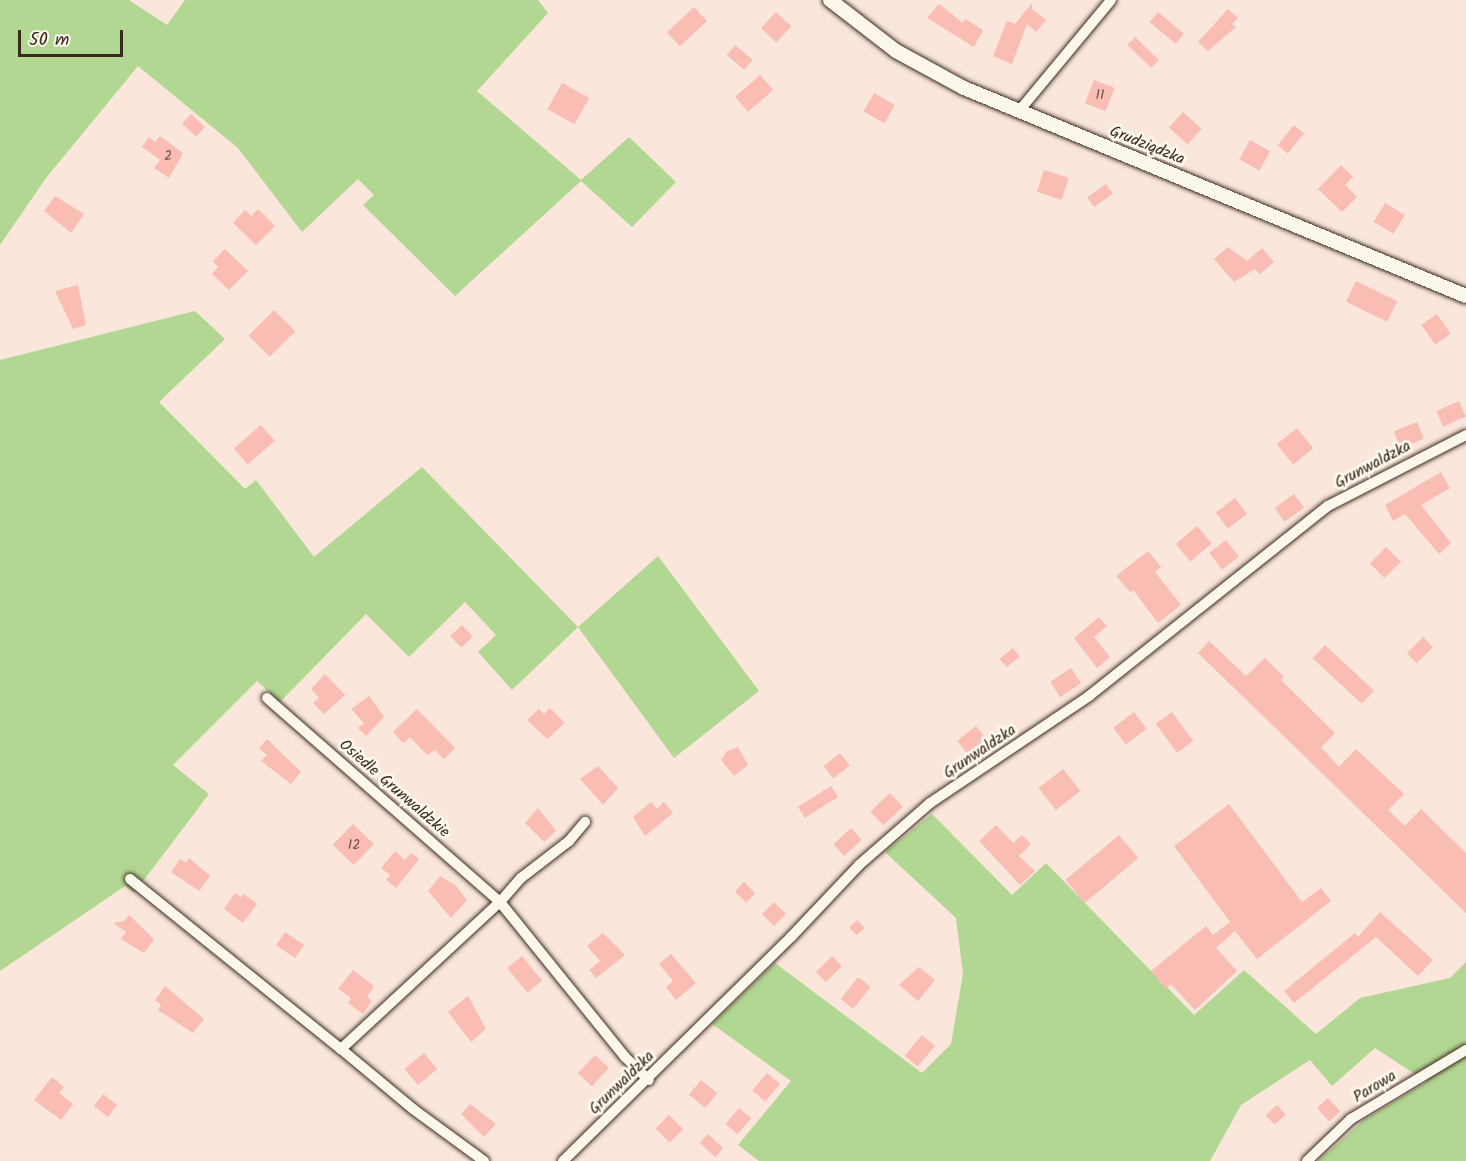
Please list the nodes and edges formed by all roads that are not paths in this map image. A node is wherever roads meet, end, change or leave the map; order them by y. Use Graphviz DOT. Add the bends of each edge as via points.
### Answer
graph roads {
  1 [pos="830,0"];
  2 [pos="1111,0"];
  3 [pos="1019,111"];
  4 [pos="1466,296"];
  5 [pos="1466,435"];
  6 [pos="267,698"];
  7 [pos="585,822"];
  8 [pos="130,879"];
  9 [pos="500,902"];
  10 [pos="340,1049"];
  11 [pos="1466,1050"];
  12 [pos="649,1080"];
  13 [pos="484,1161"];
  14 [pos="563,1161"];
  15 [pos="1307,1161"];
  1 -- 3 [label="street, Grudziądzka" via="864,29 930,71"];
  2 -- 3 [label="street"];
  3 -- 4 [label="street, Grudziądzka"];
  5 -- 12 [label="street, Grunwaldzka" via="1328,506 1089,696 930,803 859,865"];
  6 -- 9 [label="street, Osiedle Grunwaldzkie"];
  7 -- 9 [label="street" via="569,841 521,878"];
  8 -- 10 [label="street"];
  9 -- 10 [label="street"];
  9 -- 12 [label="street, Osiedle Grunwaldzkie" via="625,1057"];
  10 -- 13 [label="street"];
  11 -- 15 [label="street, Parowa" via="1351,1119"];
  12 -- 14 [label="street, Grunwaldzka"];
}
